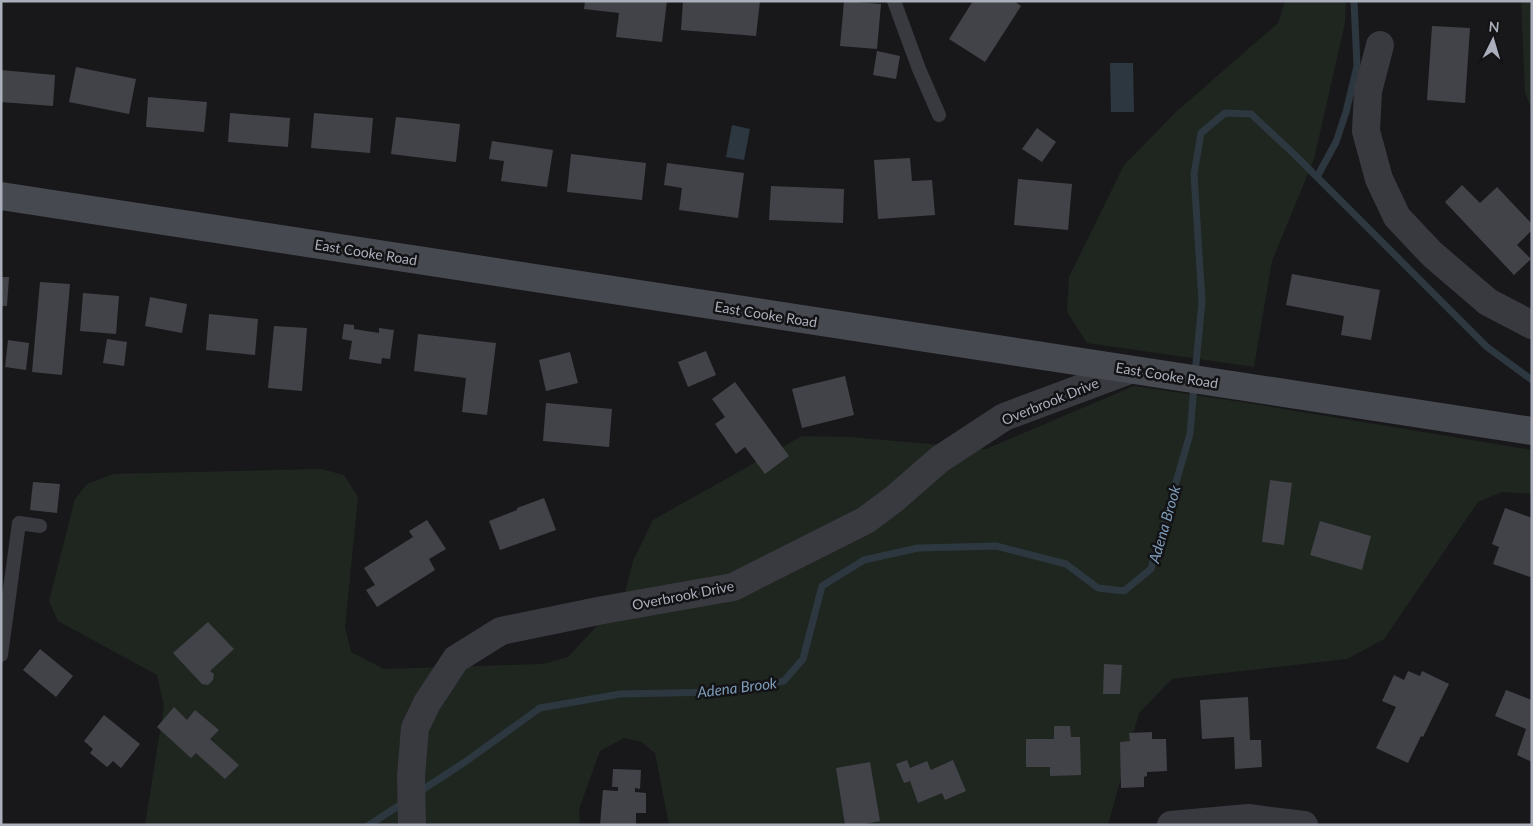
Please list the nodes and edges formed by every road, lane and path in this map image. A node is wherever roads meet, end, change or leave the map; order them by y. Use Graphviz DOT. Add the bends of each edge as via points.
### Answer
graph roads {
  1 [pos="894,1"];
  2 [pos="1380,45"];
  3 [pos="939,115"];
  4 [pos="1,196"];
  5 [pos="1532,326"];
  6 [pos="1130,370"];
  7 [pos="1532,431"];
  8 [pos="40,526"];
  9 [pos="1,655"];
  10 [pos="412,823"];
  11 [pos="1171,825"];
  12 [pos="1304,825"];
  1 -- 3 [label="lane"];
  2 -- 5 [label="street" via="1368,90 1366,131 1379,179 1397,217 1432,254 1488,302"];
  4 -- 6 [label="main road, East Cooke Road"];
  6 -- 7 [label="main road, East Cooke Road"];
  6 -- 10 [label="street, Overbrook Drive" via="1004,417 940,460 866,520 733,587 501,631 456,659 415,728"];
  8 -- 9 [label="lane" via="19,523"];
  11 -- 12 [label="street" via="1248,818"];
}
